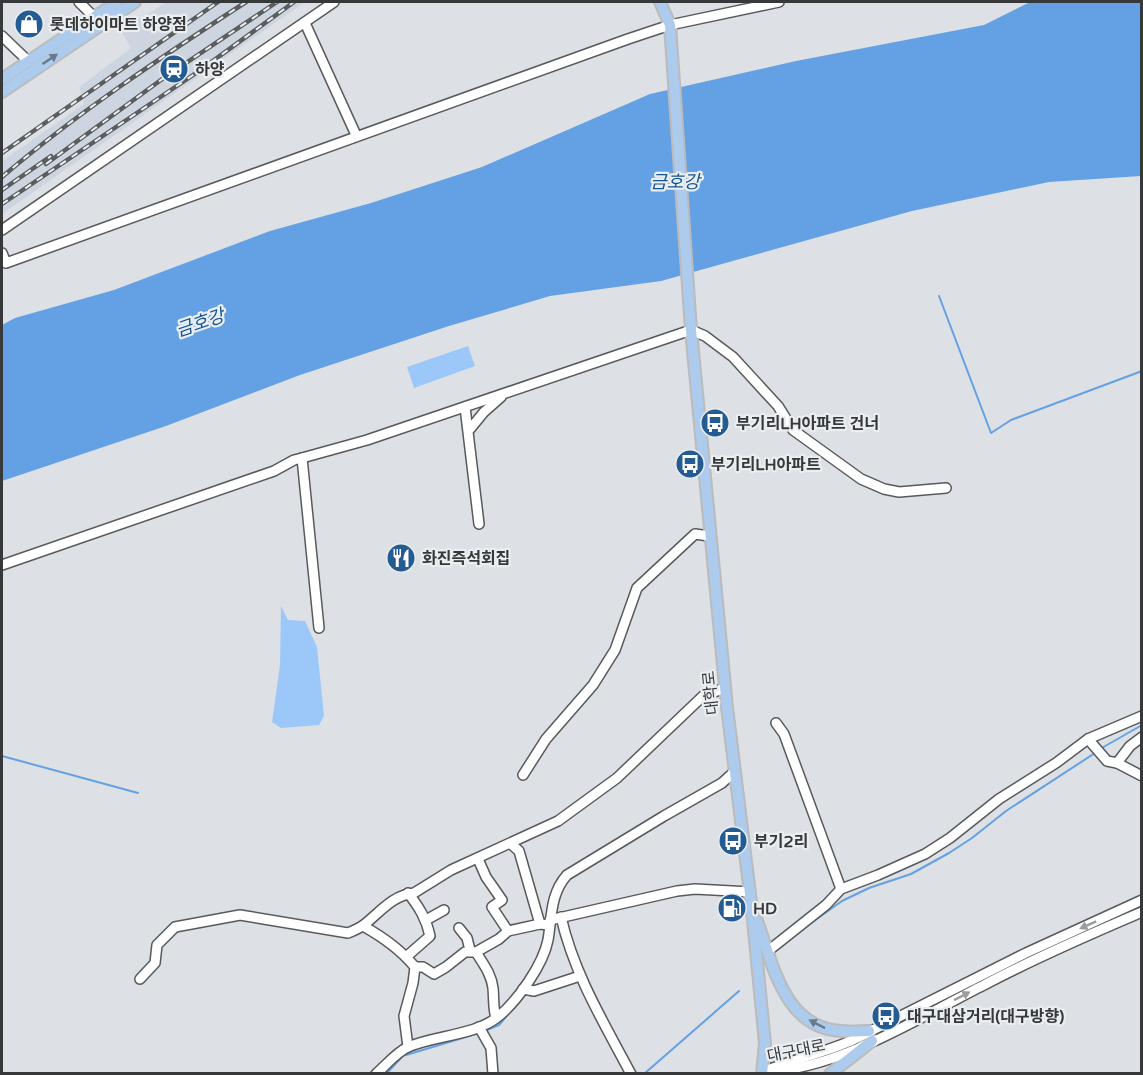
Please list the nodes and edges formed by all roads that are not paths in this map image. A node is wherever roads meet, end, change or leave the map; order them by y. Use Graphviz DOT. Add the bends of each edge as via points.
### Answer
graph roads {
  1 [pos="79,2"];
  2 [pos="117,2"];
  3 [pos="135,2"];
  4 [pos="334,2"];
  5 [pos="660,2"];
  6 [pos="779,2"];
  7 [pos="98,21"];
  8 [pos="304,23"];
  9 [pos="670,25"];
  10 [pos="2,36"];
  11 [pos="28,61"];
  12 [pos="2,79"];
  13 [pos="2,92"];
  14 [pos="356,135"];
  15 [pos="2,230"];
  16 [pos="2,254"];
  17 [pos="691,330"];
  18 [pos="506,393"];
  19 [pos="465,407"];
  20 [pos="470,429"];
  21 [pos="302,458"];
  22 [pos="946,488"];
  23 [pos="479,524"];
  24 [pos="709,536"];
  25 [pos="2,565"];
  26 [pos="319,628"];
  27 [pos="725,688"];
  28 [pos="1142,716"];
  29 [pos="776,723"];
  30 [pos="1142,737"];
  31 [pos="1093,746"];
  32 [pos="1117,763"];
  33 [pos="734,772"];
  34 [pos="523,775"];
  35 [pos="1142,776"];
  36 [pos="511,844"];
  37 [pos="478,859"];
  38 [pos="841,888"];
  39 [pos="750,892"];
  40 [pos="408,893"];
  41 [pos="1142,900"];
  42 [pos="444,910"];
  43 [pos="753,910"];
  44 [pos="1142,912"];
  45 [pos="561,917"];
  46 [pos="426,920"];
  47 [pos="546,923"];
  48 [pos="363,926"];
  49 [pos="459,928"];
  50 [pos="508,932"];
  51 [pos="473,951"];
  52 [pos="768,951"];
  53 [pos="406,957"];
  54 [pos="415,967"];
  55 [pos="580,976"];
  56 [pos="140,979"];
  57 [pos="523,989"];
  58 [pos="495,1018"];
  59 [pos="479,1027"];
  60 [pos="871,1036"];
  61 [pos="408,1047"];
  62 [pos="762,1073"];
  63 [pos="376,1074"];
  64 [pos="493,1074"];
  65 [pos="631,1074"];
  66 [pos="830,1074"];
  1 -- 7 [label="street"];
  2 -- 7 [label="main road"];
  3 -- 7 [label="main road"];
  4 -- 8 [label="street"];
  5 -- 9 [label="main road"];
  6 -- 9 [label="street"];
  7 -- 11 [label="main road"];
  13 -- 7 [label="main road, one-way"];
  8 -- 14 [label="street"];
  8 -- 15 [label="street"];
  9 -- 14 [label="street"];
  9 -- 17 [label="main road, 대학로"];
  10 -- 11 [label="street"];
  11 -- 12 [label="main road"];
  14 -- 16 [label="street" via="6,263"];
  17 -- 18 [label="street"];
  17 -- 22 [label="street" via="733,357 778,406 793,430 861,479 899,492"];
  17 -- 24 [label="main road, 대학로"];
  18 -- 19 [label="street"];
  18 -- 20 [label="street"];
  19 -- 20 [label="street"];
  19 -- 21 [label="street"];
  20 -- 23 [label="street"];
  21 -- 25 [label="street"];
  21 -- 26 [label="street"];
  24 -- 27 [label="main road, 대학로"];
  24 -- 34 [label="street" via="695,534 637,588 615,650"];
  27 -- 33 [label="main road, 대학로"];
  27 -- 36 [label="street" via="703,696 617,778 570,813"];
  28 -- 31 [label="street"];
  29 -- 38 [label="street" via="784,734"];
  30 -- 32 [label="street"];
  31 -- 32 [label="street" via="1107,761"];
  31 -- 38 [label="street" via="1056,763 999,799 925,854"];
  32 -- 35 [label="street"];
  33 -- 39 [label="main road, 대학로"];
  33 -- 47 [label="street" via="722,783 567,875"];
  36 -- 37 [label="street"];
  36 -- 47 [label="street" via="519,851"];
  37 -- 40 [label="street"];
  37 -- 50 [label="street" via="502,900 492,907"];
  38 -- 52 [label="street" via="826,905"];
  39 -- 43 [label="main road, 대학로"];
  39 -- 45 [label="street" via="677,891"];
  40 -- 46 [label="street"];
  40 -- 48 [label="street" via="386,904"];
  41 -- 60 [label="street, 대구대로, one-way" via="1026,953"];
  42 -- 46 [label="street"];
  43 -- 52 [label="main road"];
  43 -- 62 [label="main road, 대학로" via="765,1043"];
  60 -- 44 [label="street, 대구대로, one-way"];
  45 -- 47 [label="street"];
  45 -- 55 [label="street"];
  46 -- 53 [label="street" via="430,936"];
  47 -- 50 [label="street"];
  47 -- 57 [label="street" via="548,940 543,957"];
  48 -- 53 [label="street"];
  48 -- 56 [label="street" via="348,933 240,915 175,927 157,945 155,963"];
  49 -- 51 [label="street"];
  50 -- 51 [label="street"];
  51 -- 54 [label="street" via="434,974"];
  51 -- 58 [label="street" via="488,970"];
  60 -- 52 [label="main road, one-way" via="826,1029 808,1020 780,987"];
  53 -- 54 [label="street"];
  54 -- 61 [label="street" via="404,1016"];
  55 -- 57 [label="street" via="534,991"];
  55 -- 65 [label="street"];
  57 -- 58 [label="street"];
  58 -- 59 [label="street"];
  59 -- 61 [label="street"];
  59 -- 64 [label="street" via="491,1048"];
  60 -- 62 [label="street, 대구대로" via="819,1063"];
  60 -- 66 [label="main road"];
  61 -- 63 [label="street"];
}
